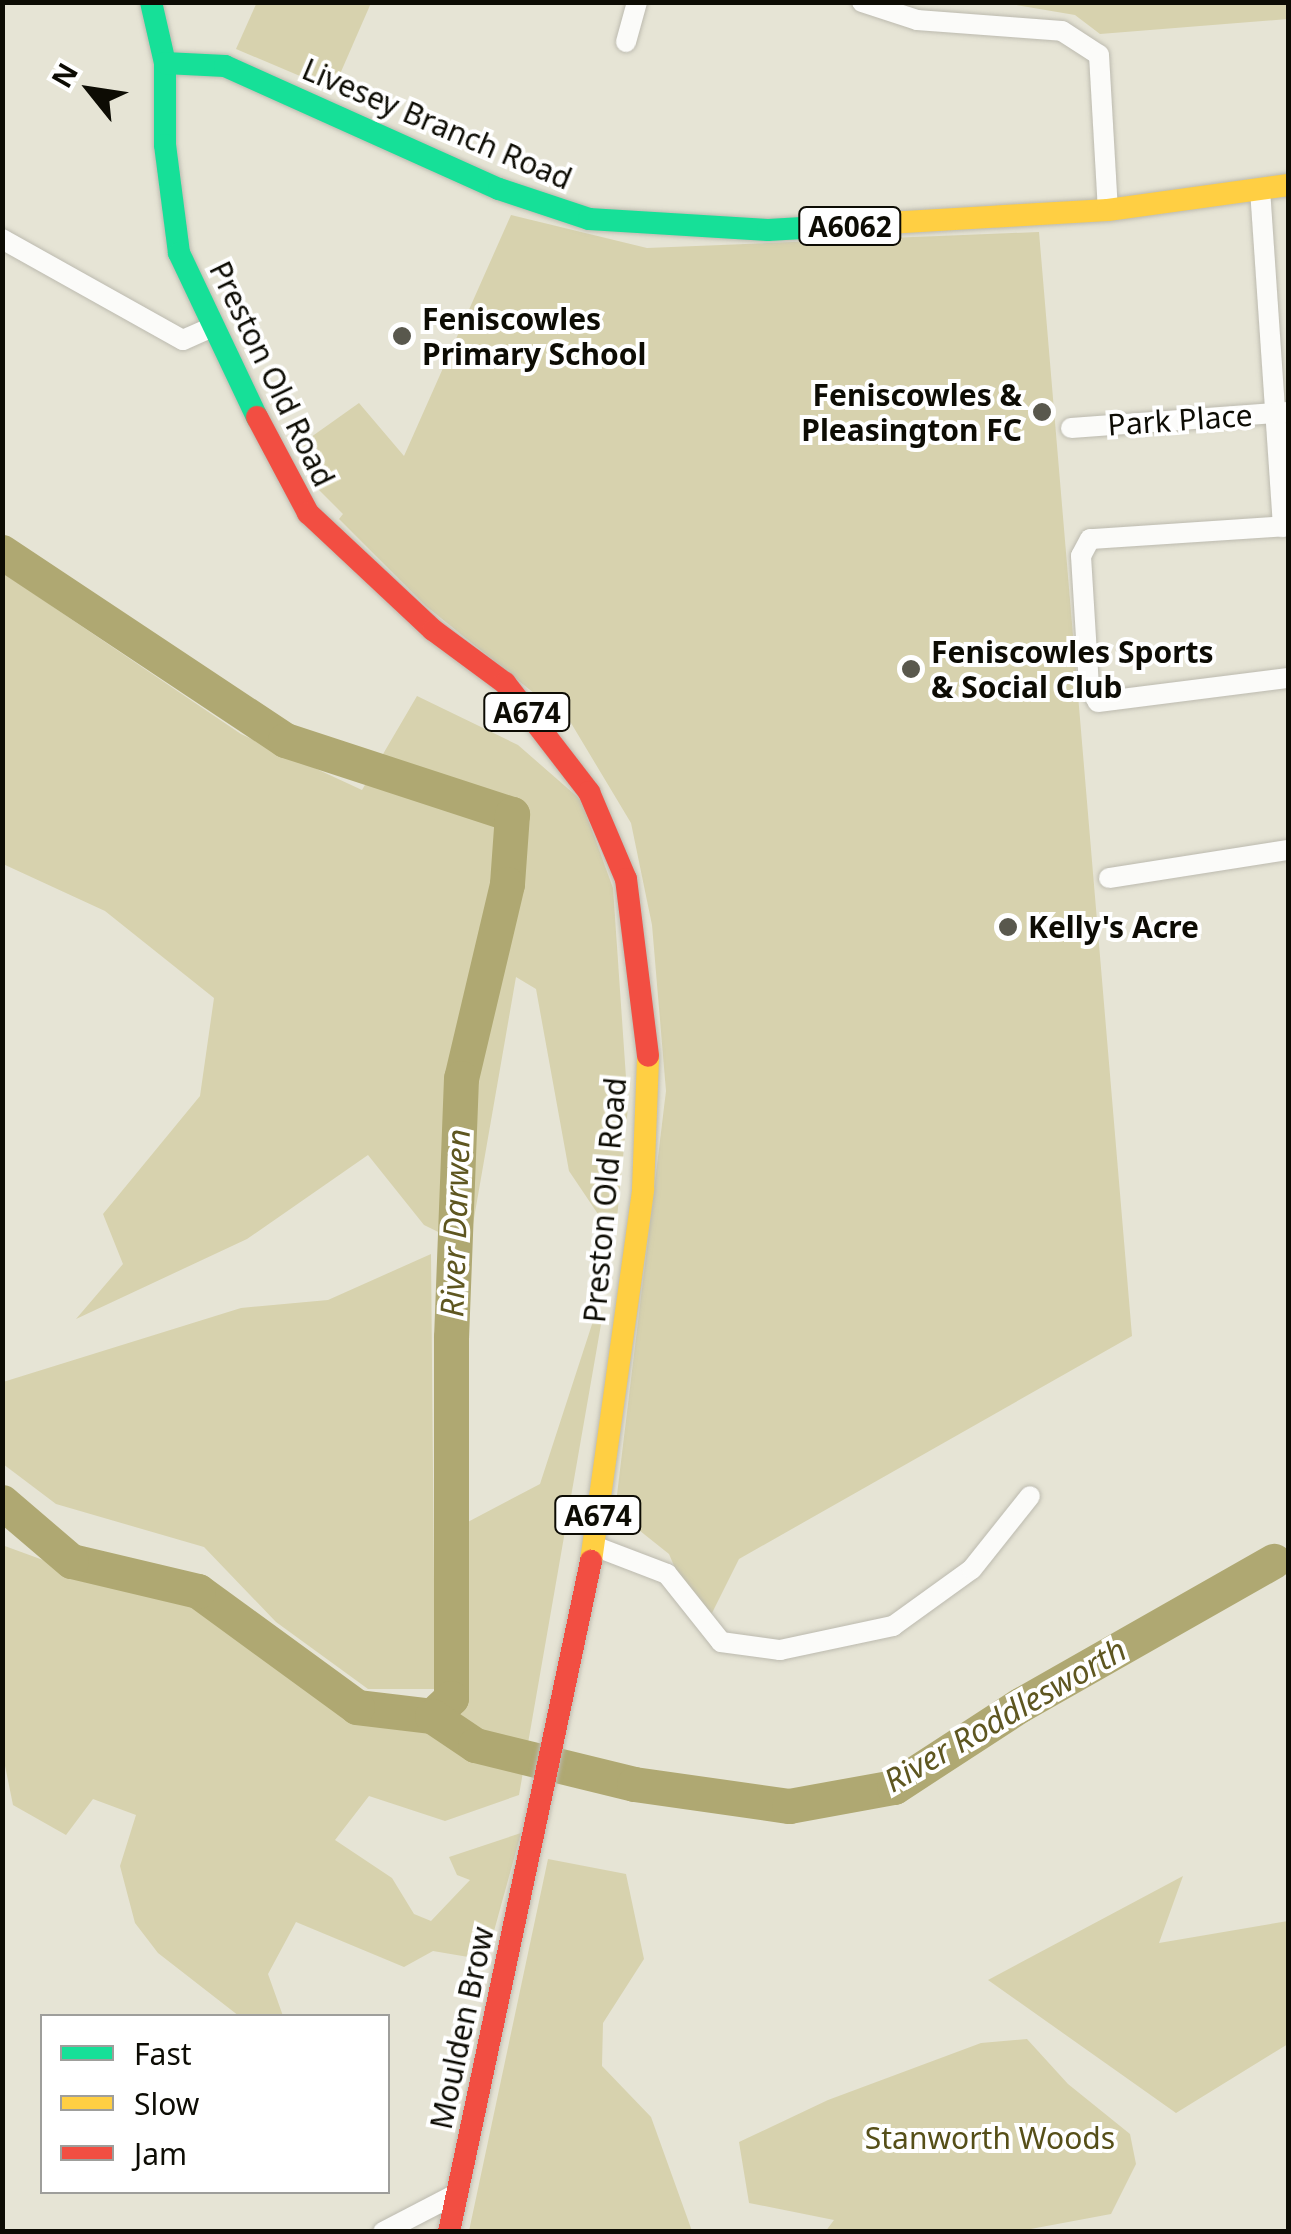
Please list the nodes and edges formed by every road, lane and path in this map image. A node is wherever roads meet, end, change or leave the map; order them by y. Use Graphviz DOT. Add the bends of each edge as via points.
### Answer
graph roads {
  1 [pos="151,2"];
  2 [pos="637,2"];
  3 [pos="862,2"];
  4 [pos="626,42"];
  5 [pos="165,64"];
  6 [pos="1288,185"];
  7 [pos="1260,189"];
  8 [pos="1108,210"];
  9 [pos="2,239"];
  10 [pos="210,328"];
  11 [pos="1282,413"];
  12 [pos="1071,428"];
  13 [pos="1286,527"];
  14 [pos="1288,678"];
  15 [pos="1288,850"];
  16 [pos="1109,878"];
  17 [pos="1030,1496"];
  18 [pos="594,1546"];
  19 [pos="534,1837"];
  20 [pos="456,2194"];
  21 [pos="383,2232"];
  22 [pos="449,2232"];
  1 -- 5 [label="main road, Preston Old Road / A674"];
  2 -- 4 [label="street"];
  3 -- 8 [label="street" via="917,20 1062,31 1099,55"];
  5 -- 8 [label="main road, Livesey Branch Road / A6062" via="226,66 499,188 588,219 768,230"];
  5 -- 10 [label="main road, Preston Old Road / A674" via="165,144 180,253"];
  6 -- 7 [label="main road, Livesey Branch Road / A6062"];
  7 -- 8 [label="main road, Livesey Branch Road / A6062"];
  7 -- 11 [label="street"];
  9 -- 10 [label="street" via="183,340"];
  10 -- 18 [label="main road, Preston Old Road / A674" via="308,512 433,630 506,683 589,792 626,879 648,1043 642,1189"];
  11 -- 12 [label="street, Park Place"];
  11 -- 13 [label="street"];
  13 -- 14 [label="street" via="1090,539 1080,556 1089,687 1098,702"];
  15 -- 16 [label="street"];
  17 -- 18 [label="street" via="972,1569 893,1626 780,1650 721,1642 667,1574"];
  18 -- 19 [label="main road, Preston Old Road / A674"];
  19 -- 20 [label="main road, Moulden Brow / A674"];
  20 -- 21 [label="street"];
  20 -- 22 [label="main road, Moulden Brow / A674"];
}
